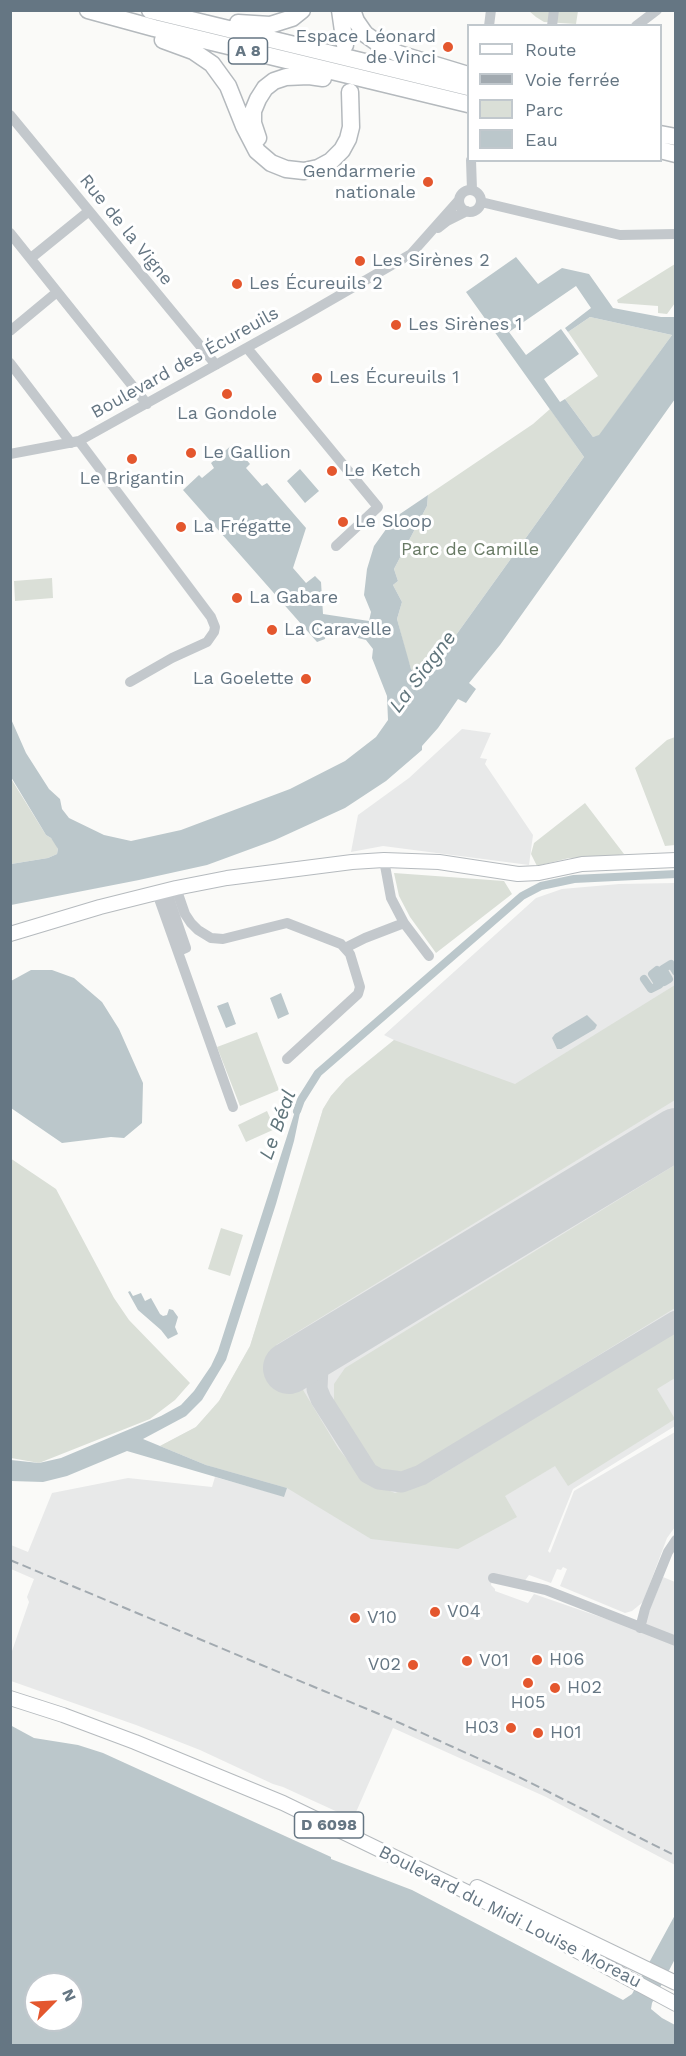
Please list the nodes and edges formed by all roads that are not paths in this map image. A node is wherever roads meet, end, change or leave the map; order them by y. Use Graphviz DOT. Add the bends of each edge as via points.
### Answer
graph roads {
  1 [pos="88,10"];
  2 [pos="150,10"];
  3 [pos="302,10"];
  4 [pos="333,10"];
  5 [pos="340,10"];
  6 [pos="352,10"];
  7 [pos="657,10"];
  8 [pos="171,16"];
  9 [pos="110,17"];
  10 [pos="639,24"];
  11 [pos="467,75"];
  12 [pos="386,84"];
  13 [pos="467,95"];
  14 [pos="467,95"];
  15 [pos="10,115"];
  16 [pos="471,162"];
  17 [pos="472,190"];
  18 [pos="459,200"];
  19 [pos="481,202"];
  20 [pos="89,211"];
  21 [pos="467,211"];
  22 [pos="10,233"];
  23 [pos="675,234"];
  24 [pos="426,238"];
  25 [pos="31,258"];
  26 [pos="57,292"];
  27 [pos="10,331"];
  28 [pos="247,348"];
  29 [pos="10,363"];
  30 [pos="216,365"];
  31 [pos="147,404"];
  32 [pos="75,442"];
  33 [pos="10,454"];
  34 [pos="336,546"];
  35 [pos="130,682"];
  36 [pos="384,860"];
  37 [pos="675,860"];
  38 [pos="167,891"];
  39 [pos="404,923"];
  40 [pos="10,934"];
  41 [pos="345,948"];
  42 [pos="429,956"];
  43 [pos="287,1059"];
  44 [pos="233,1107"];
  45 [pos="675,1540"];
  46 [pos="493,1578"];
  47 [pos="640,1628"];
  48 [pos="675,1641"];
  49 [pos="10,1691"];
  50 [pos="10,1698"];
  51 [pos="674,1982"];
  52 [pos="670,2001"];
  1 -- 9 [label="highway, A 8"];
  2 -- 8 [label="highway, A 8"];
  3 -- 8 [label="highway" via="284,21 260,25"];
  4 -- 5 [label="highway" via="341,44"];
  6 -- 11 [label="highway" via="365,34 382,46"];
  7 -- 10 [label="street"];
  8 -- 13 [label="highway, A 8"];
  9 -- 12 [label="highway, A 8"];
  9 -- 12 [label="highway" via="193,51 212,64 228,86 257,151 286,169 318,168 342,150 351,127 347,91 342,136 327,156 304,165 288,163 264,149 256,136 253,111 265,88 274,81 297,75"];
  12 -- 14 [label="highway, A 8"];
  15 -- 20 [label="street, Rue de la Vigne"];
  16 -- 17 [label="street"];
  17 -- 18 [label="street" via="465,191"];
  17 -- 19 [label="street"];
  18 -- 21 [label="street"];
  18 -- 24 [label="street, Boulevard des Écureuils"];
  19 -- 21 [label="street" via="475,210"];
  19 -- 23 [label="street" via="620,236"];
  20 -- 25 [label="street"];
  20 -- 30 [label="street, Rue de la Vigne"];
  21 -- 24 [label="street, Boulevard des Écureuils"];
  22 -- 25 [label="street"];
  24 -- 28 [label="street, Boulevard des Écureuils" via="411,254"];
  25 -- 26 [label="street"];
  26 -- 27 [label="street"];
  26 -- 31 [label="street"];
  28 -- 30 [label="street, Boulevard des Écureuils"];
  28 -- 34 [label="street" via="378,507"];
  29 -- 32 [label="street"];
  30 -- 31 [label="street, Boulevard des Écureuils"];
  31 -- 32 [label="street, Boulevard des Écureuils"];
  32 -- 33 [label="street, Boulevard des Écureuils"];
  32 -- 35 [label="street" via="215,627 207,642"];
  36 -- 37 [label="main road" via="439,862 518,874 582,864"];
  36 -- 38 [label="main road" via="227,878"];
  36 -- 39 [label="street" via="391,898"];
  38 -- 40 [label="main road"];
  38 -- 41 [label="street" via="191,923 211,938 223,939 284,923"];
  38 -- 44 [label="street" via="186,948 179,951"];
  39 -- 41 [label="street"];
  39 -- 42 [label="street"];
  41 -- 43 [label="street" via="358,977 358,994"];
  45 -- 47 [label="street"];
  46 -- 47 [label="street" via="546,1590"];
  47 -- 48 [label="street"];
  49 -- 51 [label="main road, Boulevard du Midi Louise Moreau / D 6098" via="138,1735 242,1777"];
  50 -- 52 [label="main road, Boulevard du Midi Louise Moreau / D 6098" via="145,1746 283,1803 473,1895"];
}
